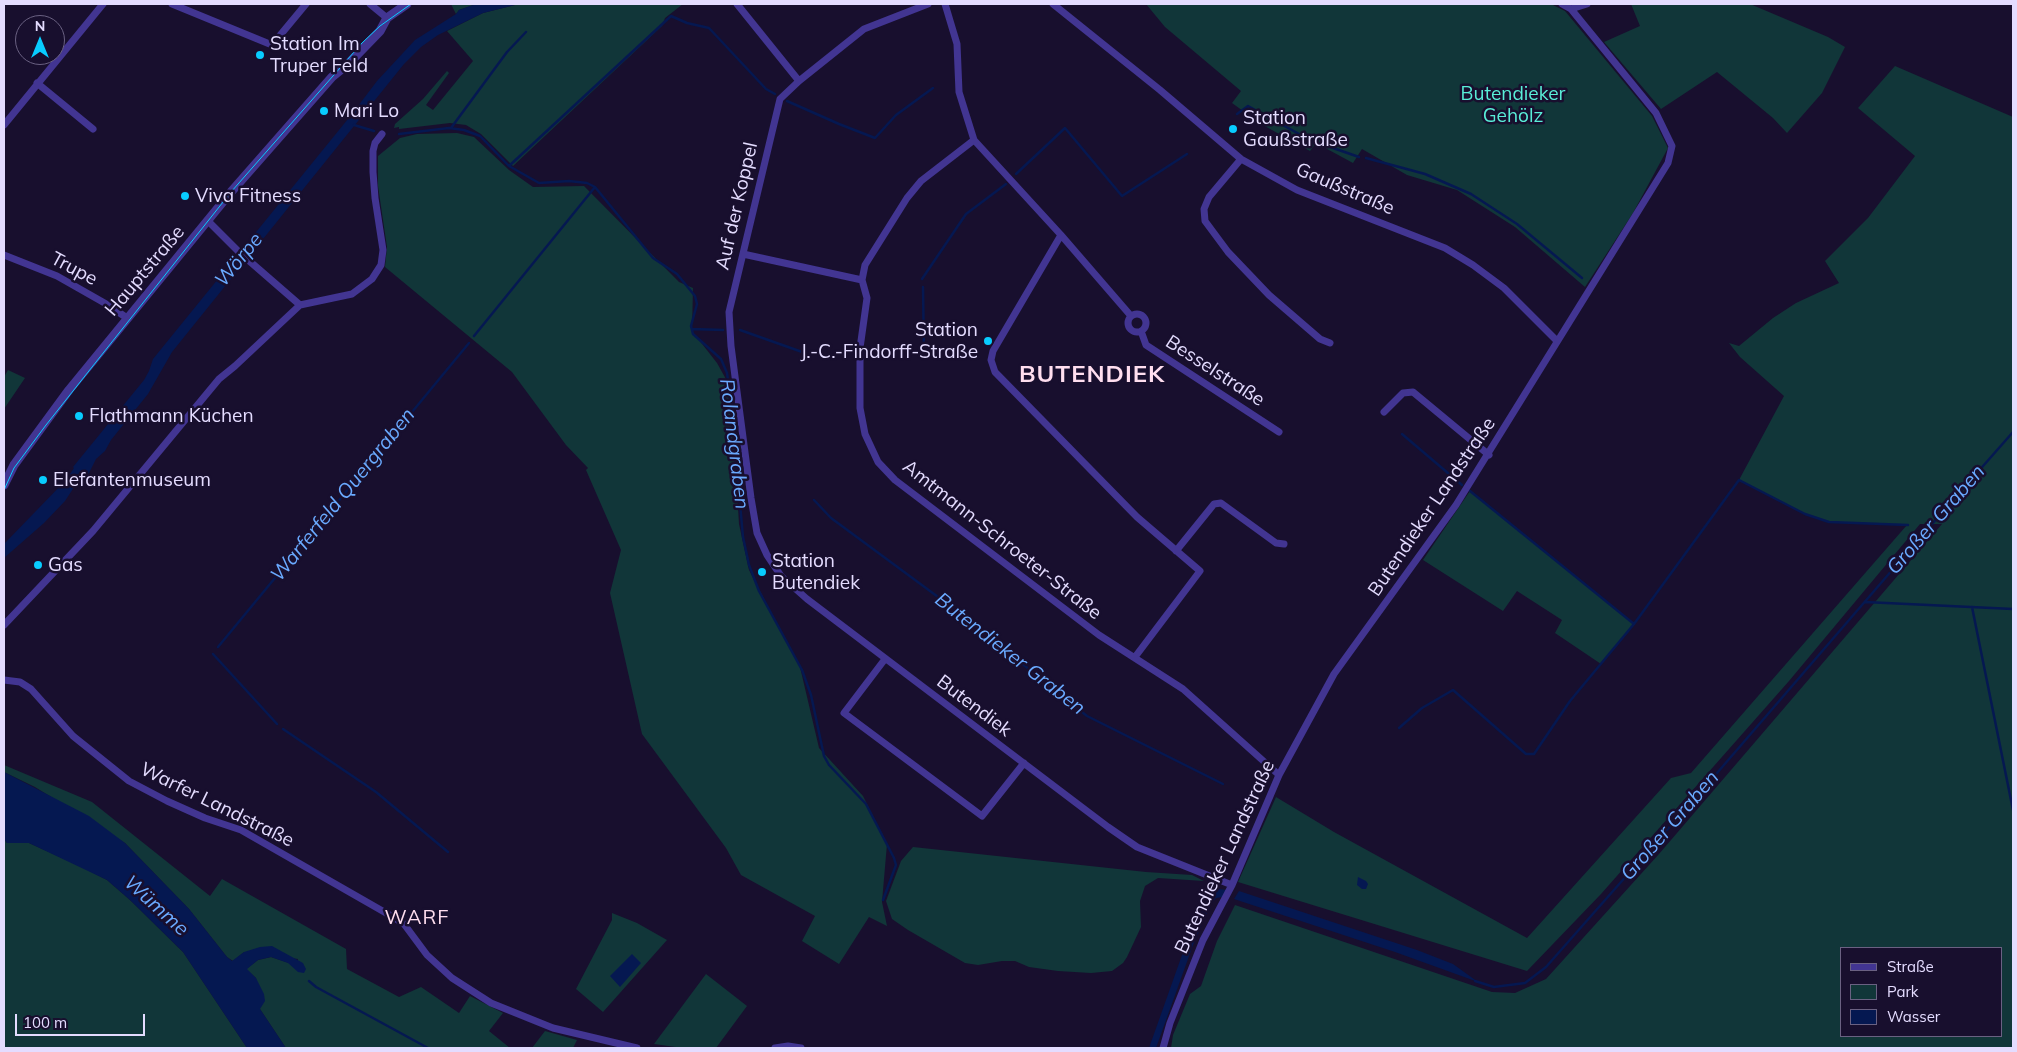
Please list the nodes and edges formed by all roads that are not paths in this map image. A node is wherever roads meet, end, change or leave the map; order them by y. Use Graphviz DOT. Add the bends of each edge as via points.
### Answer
graph roads {
  1 [pos="103,4"];
  2 [pos="172,4"];
  3 [pos="306,4"];
  4 [pos="370,4"];
  5 [pos="407,4"];
  6 [pos="737,4"];
  7 [pos="928,4"];
  8 [pos="944,4"];
  9 [pos="1053,4"];
  10 [pos="1562,4"];
  11 [pos="1587,4"];
  12 [pos="1571,9"];
  13 [pos="387,18"];
  14 [pos="799,81"];
  15 [pos="37,83"];
  16 [pos="4,125"];
  17 [pos="93,129"];
  18 [pos="382,134"];
  19 [pos="974,140"];
  20 [pos="1241,159"];
  21 [pos="208,221"];
  22 [pos="1061,235"];
  23 [pos="743,254"];
  24 [pos="4,255"];
  25 [pos="862,280"];
  26 [pos="300,305"];
  27 [pos="1131,316"];
  28 [pos="126,318"];
  29 [pos="1141,331"];
  30 [pos="1557,341"];
  31 [pos="1330,343"];
  32 [pos="1384,412"];
  33 [pos="1279,432"];
  34 [pos="1489,455"];
  35 [pos="4,485"];
  36 [pos="751,498"];
  37 [pos="1284,544"];
  38 [pos="1176,551"];
  39 [pos="4,624"];
  40 [pos="1135,657"];
  41 [pos="885,659"];
  42 [pos="4,680"];
  43 [pos="1024,763"];
  44 [pos="1279,775"];
  45 [pos="1232,885"];
  46 [pos="637,1048"];
  47 [pos="775,1048"];
  48 [pos="801,1048"];
  49 [pos="1163,1048"];
  1 -- 15 [label="street"];
  2 -- 3 [label="street" via="272,46"];
  4 -- 13 [label="street"];
  5 -- 13 [label="street, Hauptstraße"];
  6 -- 14 [label="street"];
  7 -- 14 [label="street, Auf der Koppel" via="864,29"];
  8 -- 19 [label="street" via="957,44 959,92"];
  9 -- 20 [label="street, Gaußstraße"];
  10 -- 12 [label="street"];
  11 -- 12 [label="street"];
  12 -- 30 [label="street, Butendieker Landstraße" via="1656,113 1672,146 1668,163"];
  13 -- 21 [label="street, Hauptstraße" via="380,31 332,77"];
  14 -- 23 [label="street, Auf der Koppel" via="780,100"];
  15 -- 16 [label="street"];
  15 -- 17 [label="street"];
  18 -- 26 [label="street" via="373,151 375,198 383,250 381,265 372,279 352,294"];
  19 -- 22 [label="street, Besselstraße"];
  19 -- 25 [label="street" via="921,181 907,198 865,264"];
  20 -- 30 [label="street, Gaußstraße" via="1297,190 1445,248 1504,288"];
  20 -- 31 [label="street" via="1208,197 1204,209 1205,222 1269,295 1320,339"];
  21 -- 26 [label="street"];
  21 -- 28 [label="street, Hauptstraße" via="136,311"];
  22 -- 27 [label="street, Besselstraße"];
  22 -- 38 [label="street" via="993,351 995,372 1111,491"];
  23 -- 25 [label="street"];
  23 -- 36 [label="street, Auf der Koppel" via="729,312 729,330"];
  24 -- 28 [label="street, Trupe" via="57,276"];
  25 -- 40 [label="street, Amtmann-Schroeter-Straße" via="867,298 860,348 860,408 865,434 878,462 895,480 1099,635"];
  26 -- 39 [label="street" via="219,378 93,531"];
  27 -- 29 [label="street, Besselstraße" via="1128,322 1130,329"];
  27 -- 29 [label="street, Besselstraße" via="1138,314 1144,317 1146,324"];
  28 -- 35 [label="street, Hauptstraße" via="27,447"];
  29 -- 33 [label="street, Besselstraße" via="1146,346"];
  30 -- 34 [label="street, Butendieker Landstraße"];
  32 -- 34 [label="street" via="1403,393 1413,392"];
  34 -- 44 [label="street, Butendieker Landstraße" via="1334,674"];
  36 -- 41 [label="street, Butendiek" via="757,533 781,576"];
  37 -- 38 [label="street" via="1276,544 1221,503 1214,504"];
  38 -- 40 [label="street" via="1200,571"];
  40 -- 44 [label="street, Amtmann-Schroeter-Straße" via="1183,689"];
  41 -- 43 [label="street, Butendiek"];
  41 -- 43 [label="street" via="844,713 982,816"];
  42 -- 46 [label="street, Warfer Landstraße" via="20,682 31,689 73,736 129,781 174,804 241,830 389,914 404,924 427,956 452,978 491,1003 553,1028"];
  43 -- 45 [label="street, Butendiek" via="1137,847"];
  44 -- 45 [label="street, Butendieker Landstraße"];
  45 -- 49 [label="street, Butendieker Landstraße" via="1203,940"];
  47 -- 48 [label="street"];
}
